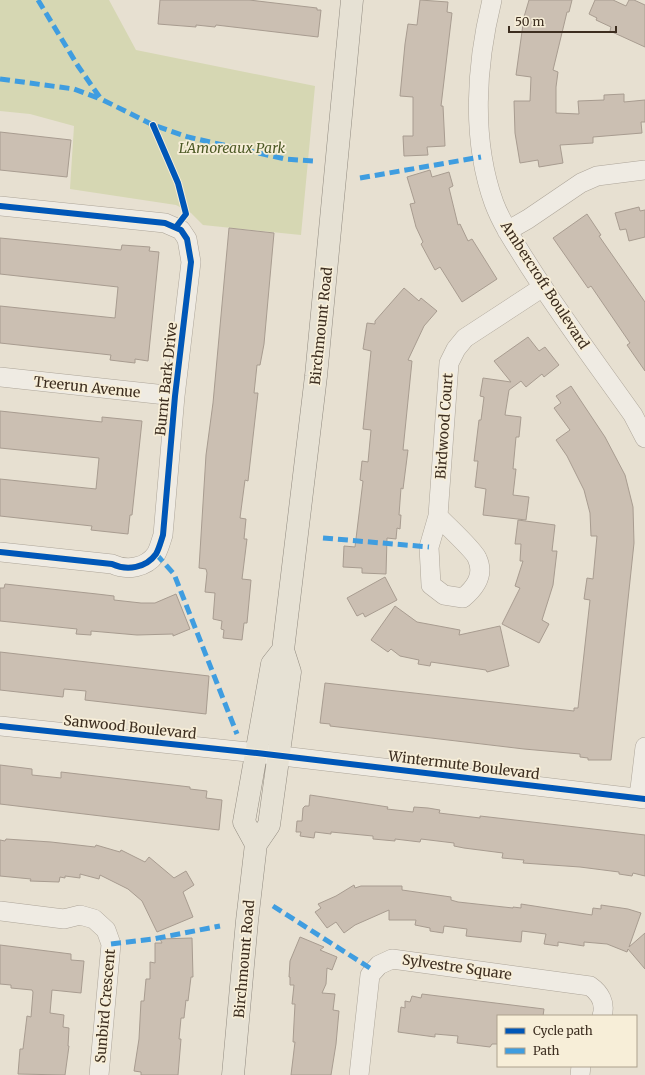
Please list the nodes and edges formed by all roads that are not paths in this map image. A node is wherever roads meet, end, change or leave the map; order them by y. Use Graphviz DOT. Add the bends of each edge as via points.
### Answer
graph roads {
  1 [pos="352,0"];
  2 [pos="492,0"];
  3 [pos="645,170"];
  4 [pos="0,206"];
  5 [pos="507,231"];
  6 [pos="543,287"];
  7 [pos="0,377"];
  8 [pos="175,396"];
  9 [pos="639,410"];
  10 [pos="645,438"];
  11 [pos="438,516"];
  12 [pos="0,552"];
  13 [pos="283,650"];
  14 [pos="0,726"];
  15 [pos="645,746"];
  16 [pos="257,753"];
  17 [pos="280,756"];
  18 [pos="642,798"];
  19 [pos="256,844"];
  20 [pos="0,911"];
  21 [pos="602,1015"];
  22 [pos="99,1075"];
  23 [pos="234,1075"];
  24 [pos="359,1075"];
  1 -- 13 [label="main road, Birchmount Road" via="316,376"];
  2 -- 5 [label="street, Ambercroft Boulevard" via="482,58 479,145 492,198"];
  3 -- 5 [label="street" via="597,176 581,183"];
  4 -- 8 [label="street, Burnt Bark Drive" via="165,223 181,230 187,239 191,262"];
  5 -- 6 [label="street, Ambercroft Boulevard"];
  6 -- 9 [label="street, Ambercroft Boulevard"];
  6 -- 11 [label="street, Birdwood Court" via="465,338 449,363"];
  7 -- 8 [label="street, Treerun Avenue"];
  8 -- 12 [label="street, Burnt Bark Drive" via="163,535 156,554 149,561 137,567 126,568 112,564"];
  9 -- 10 [label="street, Ambercroft Boulevard"];
  13 -- 16 [label="main road, Birchmount Road" via="272,664"];
  13 -- 17 [label="main road, Birchmount Road" via="290,672"];
  14 -- 16 [label="street, Sanwood Boulevard"];
  15 -- 18 [label="street"];
  16 -- 17 [label="street, Sanwood Boulevard"];
  16 -- 19 [label="main road, Birchmount Road" via="244,822"];
  17 -- 18 [label="street, Wintermute Boulevard"];
  17 -- 19 [label="main road, Birchmount Road" via="269,825"];
  19 -- 23 [label="main road, Birchmount Road"];
  20 -- 22 [label="street, Sunbird Crescent" via="64,919 80,915 94,919 106,930 110,944"];
  21 -- 24 [label="street, Sylvestre Square" via="603,1001 590,986 392,959 379,965 370,976"];
}
